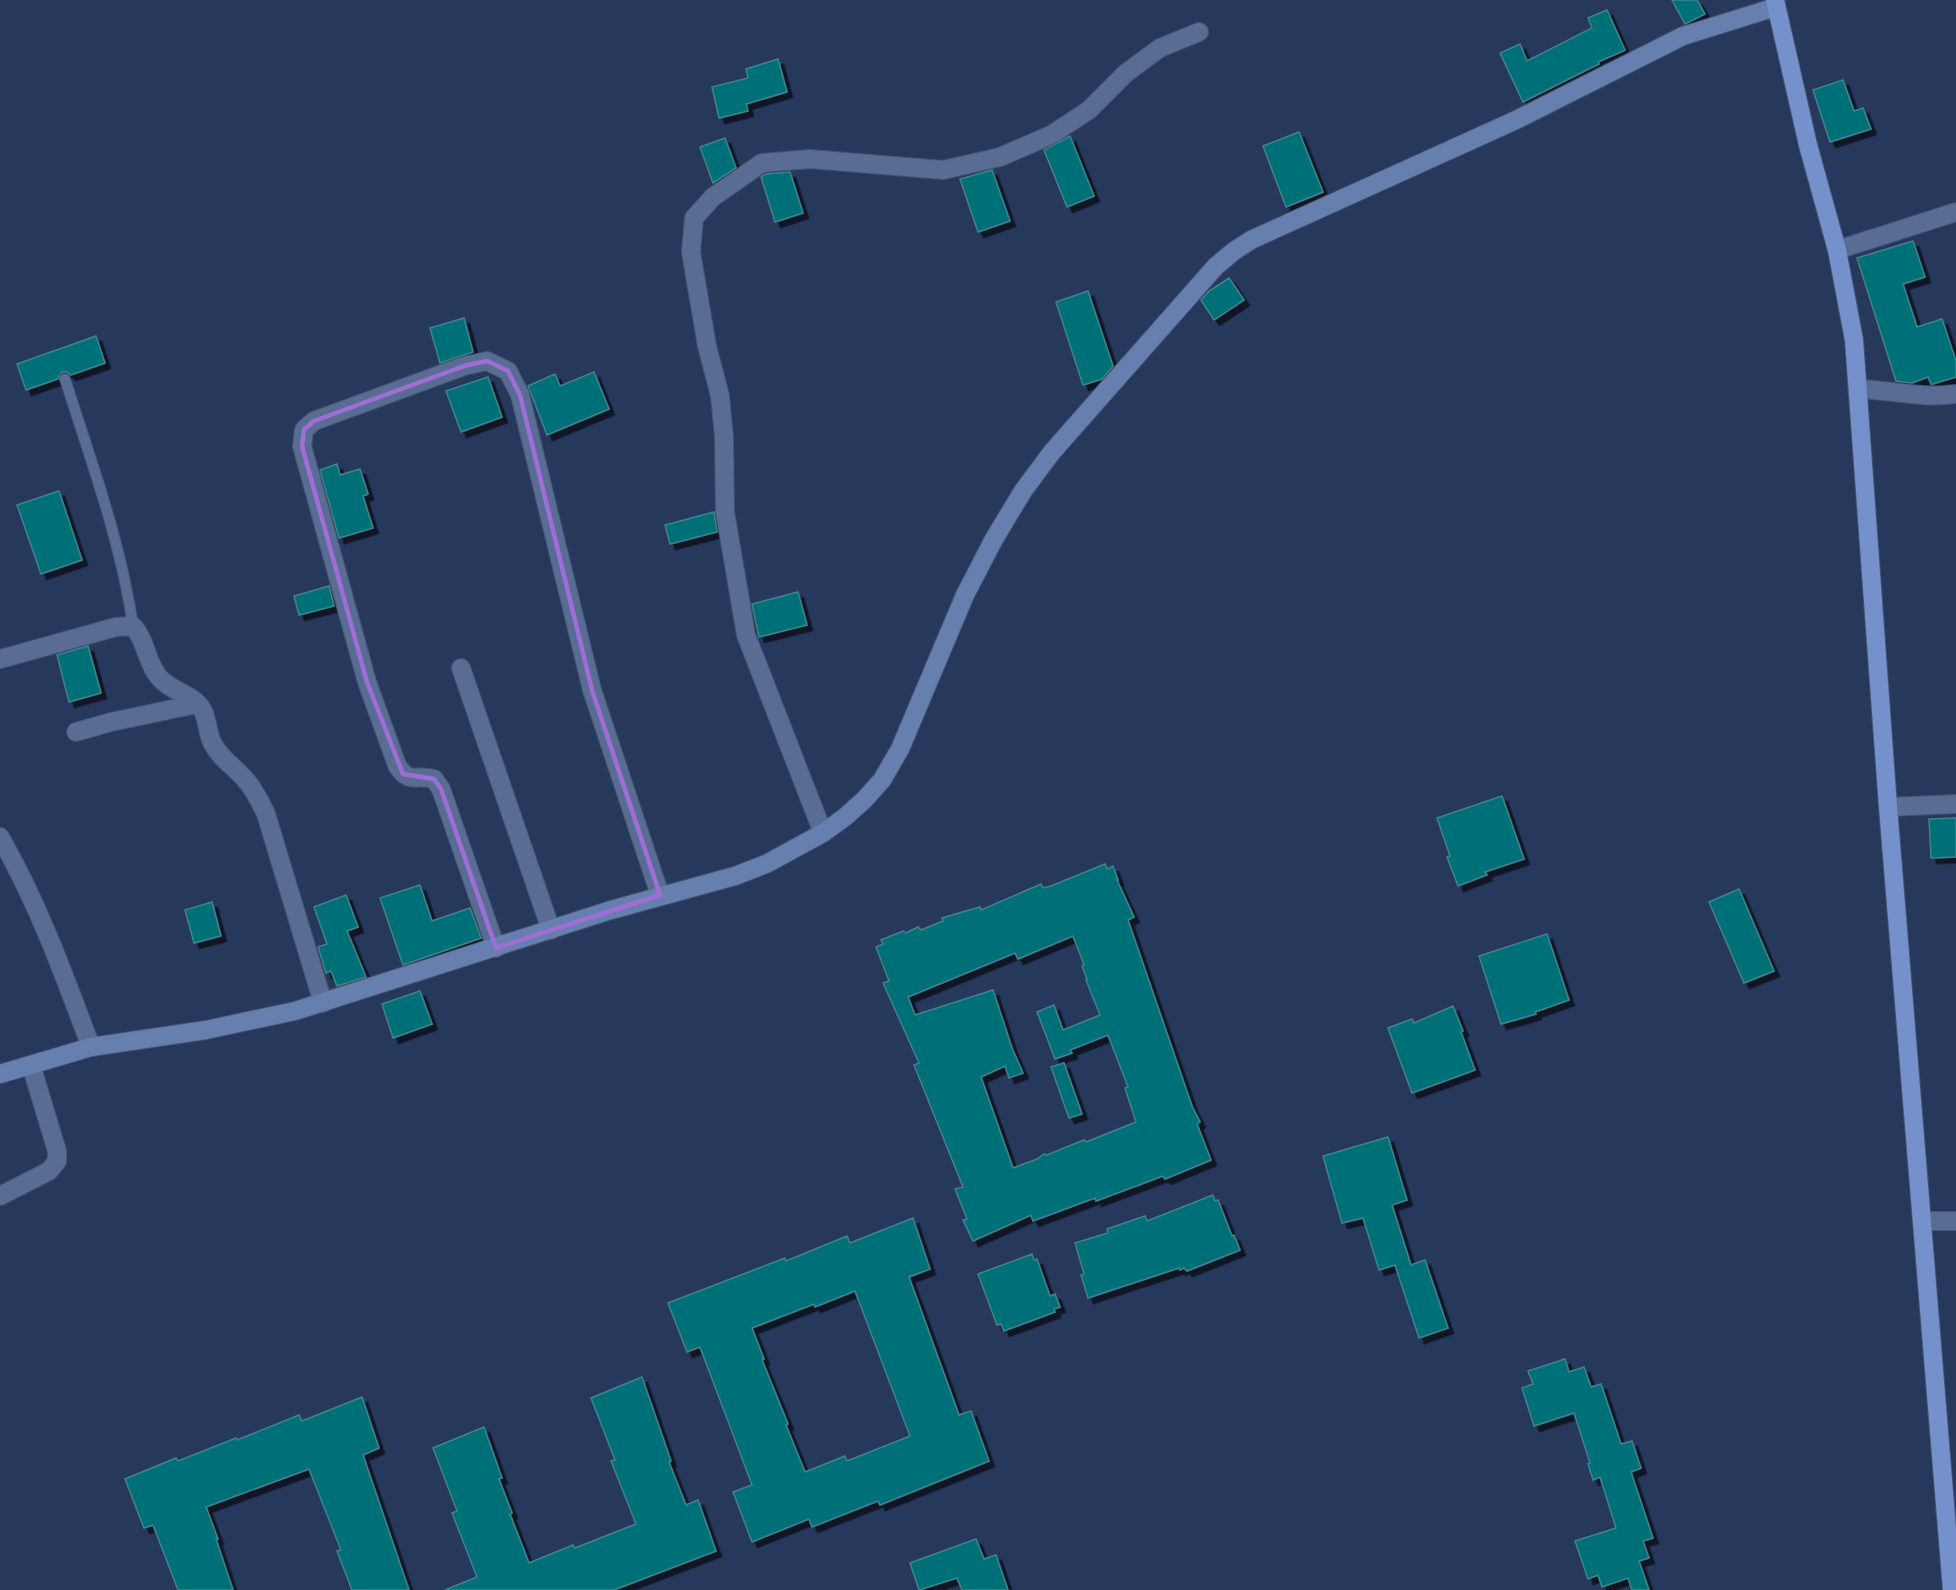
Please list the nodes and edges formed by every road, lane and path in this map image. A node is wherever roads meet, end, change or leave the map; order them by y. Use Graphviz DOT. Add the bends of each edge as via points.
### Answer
graph roads {
  1 [pos="1776,4"];
  2 [pos="1199,32"];
  3 [pos="1956,212"];
  4 [pos="1837,250"];
  5 [pos="66,379"];
  6 [pos="1859,389"];
  7 [pos="1956,394"];
  8 [pos="133,626"];
  9 [pos="0,659"];
  10 [pos="461,668"];
  11 [pos="197,704"];
  12 [pos="76,732"];
  13 [pos="1956,804"];
  14 [pos="1888,807"];
  15 [pos="823,832"];
  16 [pos="0,837"];
  17 [pos="660,895"];
  18 [pos="551,930"];
  19 [pos="496,948"];
  20 [pos="323,1003"];
  21 [pos="91,1047"];
  22 [pos="30,1065"];
  23 [pos="0,1074"];
  24 [pos="0,1196"];
  25 [pos="1922,1221"];
  26 [pos="1956,1221"];
  27 [pos="1952,1590"];
  1 -- 4 [label="main road"];
  1 -- 15 [label="street" via="1683,36 1516,120 1291,221 1234,251 1216,266 1052,452 1023,491 965,595 900,749 882,780 845,818"];
  2 -- 15 [label="street" via="1160,48 1089,110 1051,135 1000,157 943,170 810,159 762,163 712,197 694,218 691,252 720,396 725,512 746,635"];
  3 -- 4 [label="street"];
  4 -- 6 [label="main road"];
  5 -- 8 [label="lane" via="115,536"];
  6 -- 7 [label="street"];
  6 -- 14 [label="main road"];
  8 -- 9 [label="street" via="116,627"];
  8 -- 11 [label="street" via="158,677"];
  10 -- 18 [label="street"];
  11 -- 12 [label="street"];
  11 -- 20 [label="street" via="212,743 244,777 266,814"];
  13 -- 14 [label="street"];
  14 -- 25 [label="main road"];
  15 -- 17 [label="street" via="766,864 735,876"];
  16 -- 21 [label="street" via="44,924"];
  17 -- 18 [label="street"];
  17 -- 19 [label="street" via="592,690 520,395 508,371 487,361 464,366 314,421 304,430 302,446 367,682 397,765 412,779 434,779 441,789"];
  18 -- 19 [label="street"];
  19 -- 20 [label="street"];
  20 -- 21 [label="street" via="237,1024"];
  21 -- 22 [label="street"];
  22 -- 23 [label="street"];
  22 -- 24 [label="street" via="57,1161 49,1171"];
  25 -- 26 [label="street"];
  25 -- 27 [label="main road"];
}
